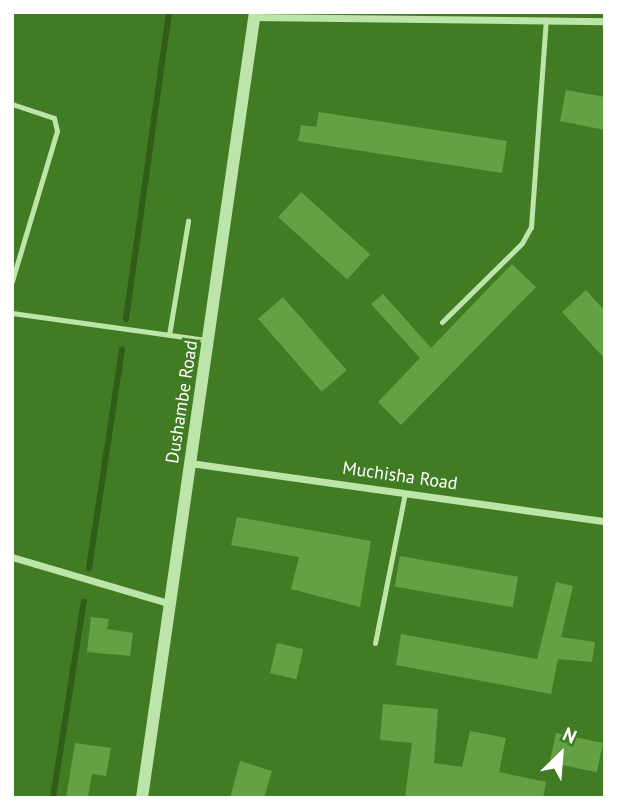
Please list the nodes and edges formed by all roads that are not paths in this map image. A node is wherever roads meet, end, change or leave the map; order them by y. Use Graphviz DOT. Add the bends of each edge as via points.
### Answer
graph roads {
  1 [pos="255,15"];
  2 [pos="546,20"];
  3 [pos="605,21"];
  4 [pos="12,104"];
  5 [pos="188,221"];
  6 [pos="12,281"];
  7 [pos="12,313"];
  8 [pos="442,323"];
  9 [pos="169,335"];
  10 [pos="209,341"];
  11 [pos="190,463"];
  12 [pos="405,493"];
  13 [pos="605,521"];
  14 [pos="12,557"];
  15 [pos="168,603"];
  16 [pos="375,643"];
  17 [pos="142,798"];
  1 -- 2 [label="street"];
  1 -- 10 [label="street, Dushambe Road"];
  2 -- 3 [label="street"];
  2 -- 8 [label="lane" via="531,228 522,243"];
  4 -- 6 [label="lane" via="54,118 58,131"];
  5 -- 9 [label="lane"];
  7 -- 9 [label="lane"];
  9 -- 10 [label="lane"];
  10 -- 11 [label="street, Dushambe Road"];
  11 -- 12 [label="street, Muchisha Road"];
  11 -- 15 [label="street, Dushambe Road"];
  12 -- 13 [label="street, Muchisha Road"];
  12 -- 16 [label="lane"];
  14 -- 15 [label="street"];
  15 -- 17 [label="street, Dushambe Road"];
}
